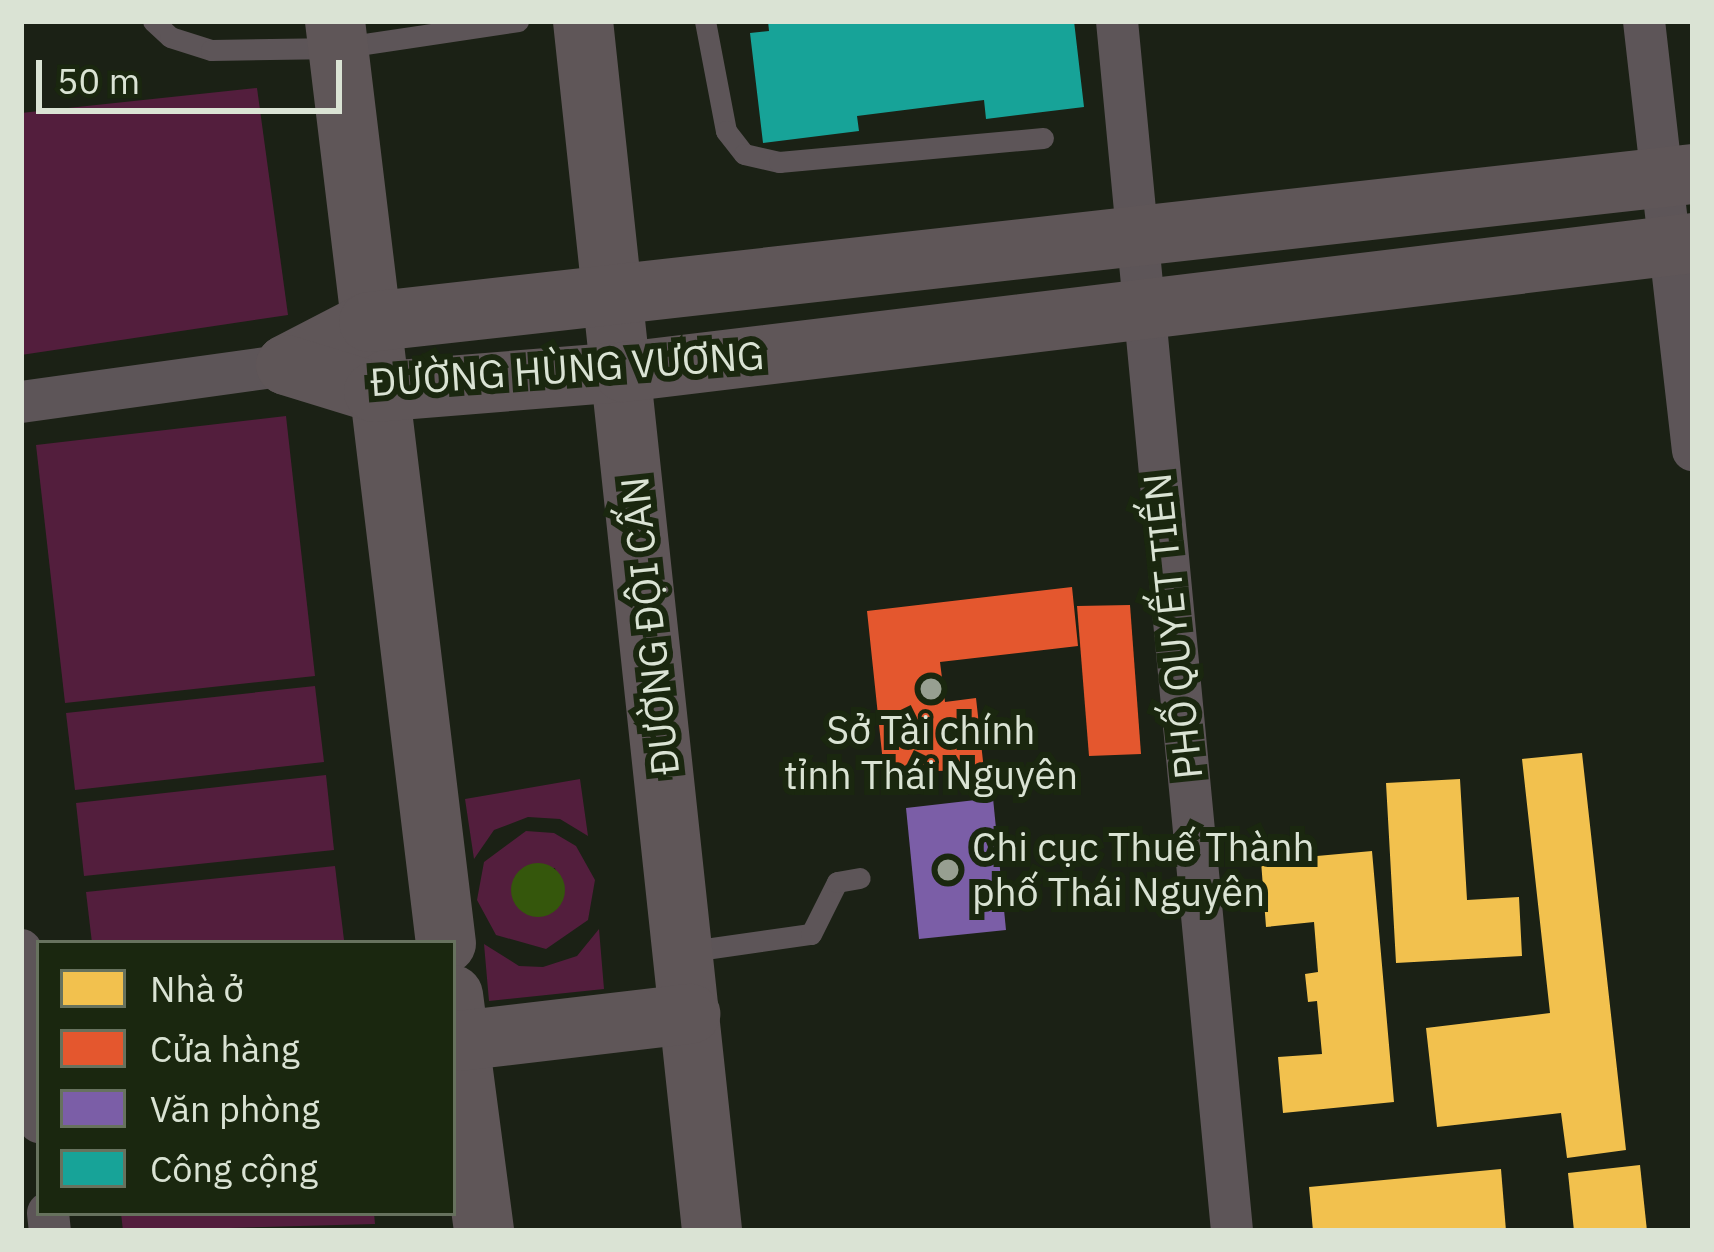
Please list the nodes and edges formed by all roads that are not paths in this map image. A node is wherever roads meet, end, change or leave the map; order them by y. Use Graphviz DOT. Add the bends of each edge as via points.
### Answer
graph roads {
  1 [pos="153,21"];
  2 [pos="518,21"];
  3 [pos="583,21"];
  4 [pos="705,21"];
  5 [pos="1117,21"];
  6 [pos="1644,21"];
  7 [pos="337,35"];
  8 [pos="1043,137"];
  9 [pos="1676,176"];
  10 [pos="1136,240"];
  11 [pos="1679,245"];
  12 [pos="611,292"];
  13 [pos="1143,314"];
  14 [pos="369,322"];
  15 [pos="286,365"];
  16 [pos="624,372"];
  17 [pos="374,392"];
  18 [pos="21,402"];
  19 [pos="1693,450"];
  20 [pos="860,878"];
  21 [pos="446,940"];
  22 [pos="21,950"];
  23 [pos="683,952"];
  24 [pos="690,1014"];
  25 [pos="456,1018"];
  26 [pos="36,1093"];
  27 [pos="484,1231"];
  28 [pos="712,1231"];
  29 [pos="1232,1231"];
  1 -- 7 [label="lane" via="170,37 211,50"];
  2 -- 7 [label="lane"];
  3 -- 12 [label="street, ĐƯỜNG ĐỘI CẤN"];
  4 -- 8 [label="lane" via="721,114 744,154 779,162"];
  5 -- 10 [label="street, PHỐ QUYẾT TIẾN"];
  6 -- 9 [label="street"];
  7 -- 14 [label="street"];
  9 -- 10 [label="street, ĐƯỜNG HÙNG VƯƠNG"];
  9 -- 11 [label="street"];
  10 -- 12 [label="street, ĐƯỜNG HÙNG VƯƠNG"];
  10 -- 13 [label="street, PHỐ QUYẾT TIẾN"];
  11 -- 13 [label="street, ĐƯỜNG HÙNG VƯƠNG"];
  11 -- 19 [label="street"];
  12 -- 14 [label="street, ĐƯỜNG HÙNG VƯƠNG"];
  12 -- 16 [label="street, ĐƯỜNG ĐỘI CẤN"];
  13 -- 16 [label="street, ĐƯỜNG HÙNG VƯƠNG"];
  13 -- 29 [label="street, PHỐ QUYẾT TIẾN"];
  14 -- 15 [label="street, ĐƯỜNG HÙNG VƯƠNG"];
  14 -- 17 [label="street"];
  15 -- 17 [label="street, ĐƯỜNG HÙNG VƯƠNG"];
  15 -- 18 [label="street"];
  16 -- 17 [label="street, ĐƯỜNG HÙNG VƯƠNG"];
  16 -- 23 [label="street, ĐƯỜNG ĐỘI CẤN"];
  17 -- 21 [label="street"];
  20 -- 23 [label="lane" via="837,882 811,934"];
  22 -- 26 [label="street"];
  23 -- 24 [label="street, ĐƯỜNG ĐỘI CẤN"];
  24 -- 25 [label="street"];
  24 -- 28 [label="street, ĐƯỜNG ĐỘI CẤN"];
  25 -- 27 [label="street"];
}
